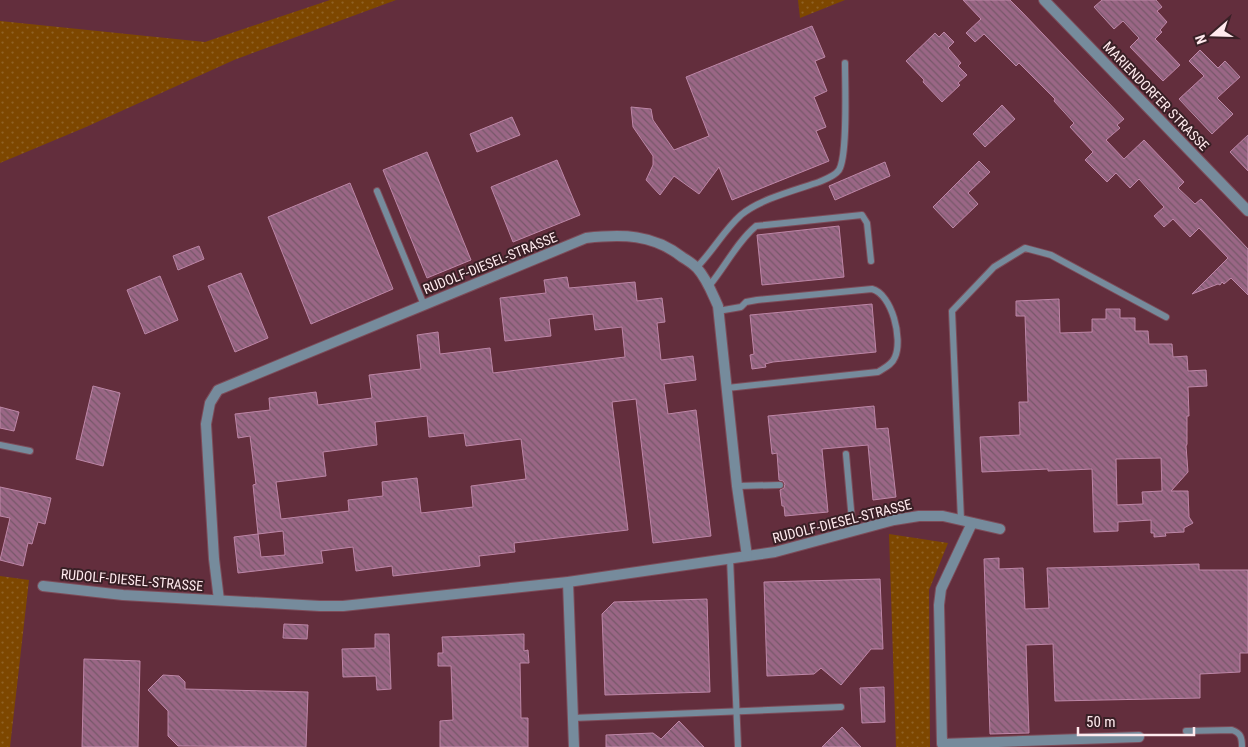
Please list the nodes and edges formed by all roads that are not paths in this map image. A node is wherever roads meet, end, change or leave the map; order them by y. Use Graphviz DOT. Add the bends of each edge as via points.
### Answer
graph roads {
  1 [pos="1044,0"];
  2 [pos="845,63"];
  3 [pos="377,191"];
  4 [pos="1248,211"];
  5 [pos="871,261"];
  6 [pos="696,267"];
  7 [pos="709,286"];
  8 [pos="424,306"];
  9 [pos="718,311"];
  10 [pos="1166,317"];
  11 [pos="727,388"];
  12 [pos="0,445"];
  13 [pos="30,451"];
  14 [pos="846,454"];
  15 [pos="780,485"];
  16 [pos="737,486"];
  17 [pos="967,522"];
  18 [pos="1000,529"];
  19 [pos="853,532"];
  20 [pos="747,556"];
  21 [pos="730,558"];
  22 [pos="568,582"];
  23 [pos="42,586"];
  24 [pos="219,600"];
  25 [pos="841,708"];
  26 [pos="737,712"];
  27 [pos="573,718"];
  28 [pos="1186,732"];
  29 [pos="1139,737"];
  30 [pos="948,745"];
  31 [pos="574,747"];
  32 [pos="738,747"];
  33 [pos="1242,747"];
  1 -- 4 [label="street, MARIENDORFER STRASSE"];
  2 -- 6 [label="lane" via="845,120 842,161 838,171 830,178 750,209"];
  3 -- 8 [label="lane"];
  5 -- 7 [label="lane" via="867,223 862,215 756,226"];
  6 -- 7 [label="street, RUDOLF-DIESEL-STRASSE"];
  6 -- 8 [label="street, RUDOLF-DIESEL-STRASSE" via="669,246 652,240 611,235 586,238"];
  7 -- 9 [label="street, RUDOLF-DIESEL-STRASSE"];
  8 -- 24 [label="street, RUDOLF-DIESEL-STRASSE" via="218,390 210,403 206,424"];
  9 -- 11 [label="street, RUDOLF-DIESEL-STRASSE"];
  9 -- 11 [label="lane" via="757,300 872,289 878,290 887,301 896,329 894,359 878,372"];
  10 -- 17 [label="lane" via="1052,255 1025,248 994,266 952,312"];
  11 -- 16 [label="street, RUDOLF-DIESEL-STRASSE"];
  12 -- 13 [label="lane"];
  14 -- 19 [label="lane"];
  15 -- 16 [label="lane"];
  16 -- 20 [label="street, RUDOLF-DIESEL-STRASSE"];
  17 -- 18 [label="street, RUDOLF-DIESEL-STRASSE"];
  17 -- 19 [label="street, RUDOLF-DIESEL-STRASSE" via="943,516 919,516"];
  17 -- 30 [label="street" via="941,589 939,605 942,744"];
  19 -- 20 [label="street, RUDOLF-DIESEL-STRASSE"];
  20 -- 21 [label="street, RUDOLF-DIESEL-STRASSE"];
  21 -- 22 [label="street, RUDOLF-DIESEL-STRASSE"];
  21 -- 26 [label="lane"];
  22 -- 24 [label="street, RUDOLF-DIESEL-STRASSE" via="343,606"];
  22 -- 27 [label="street"];
  23 -- 24 [label="street, RUDOLF-DIESEL-STRASSE" via="123,595"];
  25 -- 26 [label="lane"];
  26 -- 27 [label="lane"];
  26 -- 32 [label="lane"];
  27 -- 31 [label="street"];
  28 -- 33 [label="lane" via="1232,730 1242,737"];
  29 -- 30 [label="street"];
}
